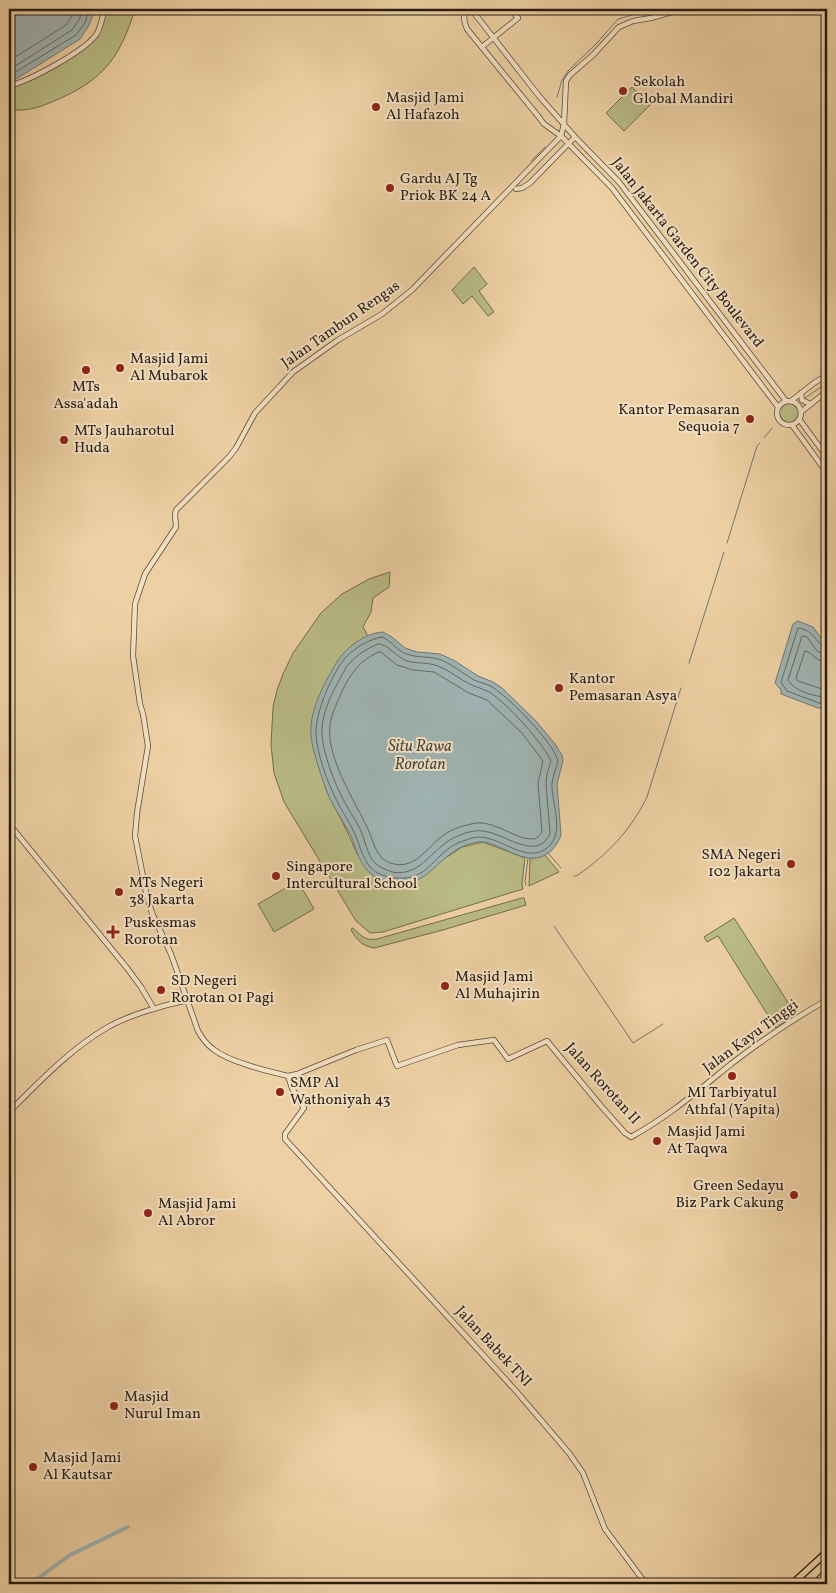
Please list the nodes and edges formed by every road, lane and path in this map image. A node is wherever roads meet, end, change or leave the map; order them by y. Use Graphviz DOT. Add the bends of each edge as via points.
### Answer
graph roads {
  1 [pos="104,9"];
  2 [pos="466,9"];
  3 [pos="471,9"];
  4 [pos="510,9"];
  5 [pos="682,9"];
  6 [pos="493,38"];
  7 [pos="482,47"];
  8 [pos="9,86"];
  9 [pos="564,124"];
  10 [pos="561,136"];
  11 [pos="575,137"];
  12 [pos="568,144"];
  13 [pos="516,189"];
  14 [pos="827,375"];
  15 [pos="827,391"];
  16 [pos="802,397"];
  17 [pos="789,401"];
  18 [pos="810,404"];
  19 [pos="778,408"];
  20 [pos="801,412"];
  21 [pos="800,420"];
  22 [pos="792,425"];
  23 [pos="804,425"];
  24 [pos="797,431"];
  25 [pos="827,456"];
  26 [pos="827,472"];
  27 [pos="9,824"];
  28 [pos="188,1000"];
  29 [pos="827,1000"];
  30 [pos="154,1009"];
  31 [pos="288,1076"];
  32 [pos="692,1096"];
  33 [pos="9,1112"];
  34 [pos="827,1552"];
  35 [pos="827,1572"];
  36 [pos="646,1584"];
  37 [pos="792,1584"];
  38 [pos="815,1584"];
  1 -- 8 [label="street" via="98,33 89,42 44,71"];
  2 -- 7 [label="street, Jalan Jakarta Garden City Boulevard" via="464,20"];
  3 -- 6 [label="street, Jalan Jakarta Garden City Boulevard"];
  4 -- 6 [label="street" via="518,18"];
  5 -- 9 [label="street" via="618,27 566,81"];
  6 -- 7 [label="street"];
  6 -- 9 [label="street, Jalan Jakarta Garden City Boulevard"];
  7 -- 10 [label="street, Jalan Jakarta Garden City Boulevard" via="544,124"];
  9 -- 10 [label="street"];
  9 -- 11 [label="street, Jalan Jakarta Garden City Boulevard"];
  10 -- 12 [label="street, Jalan Jakarta Garden City Boulevard"];
  10 -- 28 [label="street, Jalan Tambun Rengas" via="412,290 382,314 293,372 275,390 255,413 229,457 176,510 176,527 145,574 135,604 133,656 148,741 137,813 136,844 148,904"];
  11 -- 12 [label="street"];
  11 -- 17 [label="street, Jalan Jakarta Garden City Boulevard" via="619,182"];
  12 -- 13 [label="street" via="530,183"];
  12 -- 19 [label="street, Jalan Jakarta Garden City Boulevard" via="612,188"];
  14 -- 16 [label="street"];
  15 -- 18 [label="street"];
  16 -- 17 [label="street"];
  16 -- 18 [label="street"];
  17 -- 19 [label="street"];
  17 -- 20 [label="street" via="798,405"];
  18 -- 20 [label="street"];
  19 -- 22 [label="street" via="780,422"];
  20 -- 21 [label="street"];
  21 -- 22 [label="street"];
  21 -- 23 [label="street"];
  22 -- 24 [label="street"];
  23 -- 24 [label="street" via="798,426"];
  23 -- 25 [label="street"];
  24 -- 26 [label="street"];
  27 -- 30 [label="street" via="127,968"];
  28 -- 30 [label="street"];
  28 -- 31 [label="street" via="201,1036 214,1051"];
  29 -- 32 [label="street, Jalan Kayu Tinggi" via="779,1029"];
  30 -- 33 [label="street" via="99,1033 43,1078"];
  31 -- 32 [label="street, Jalan Rorotan II" via="387,1040 397,1066 466,1043 494,1040 508,1059 547,1041 629,1136"];
  31 -- 36 [label="street, Jalan Babek TNI" via="304,1108 285,1139 521,1396 576,1463 588,1484 605,1529"];
  34 -- 37 [label="highway"];
  35 -- 38 [label="highway"];
}
